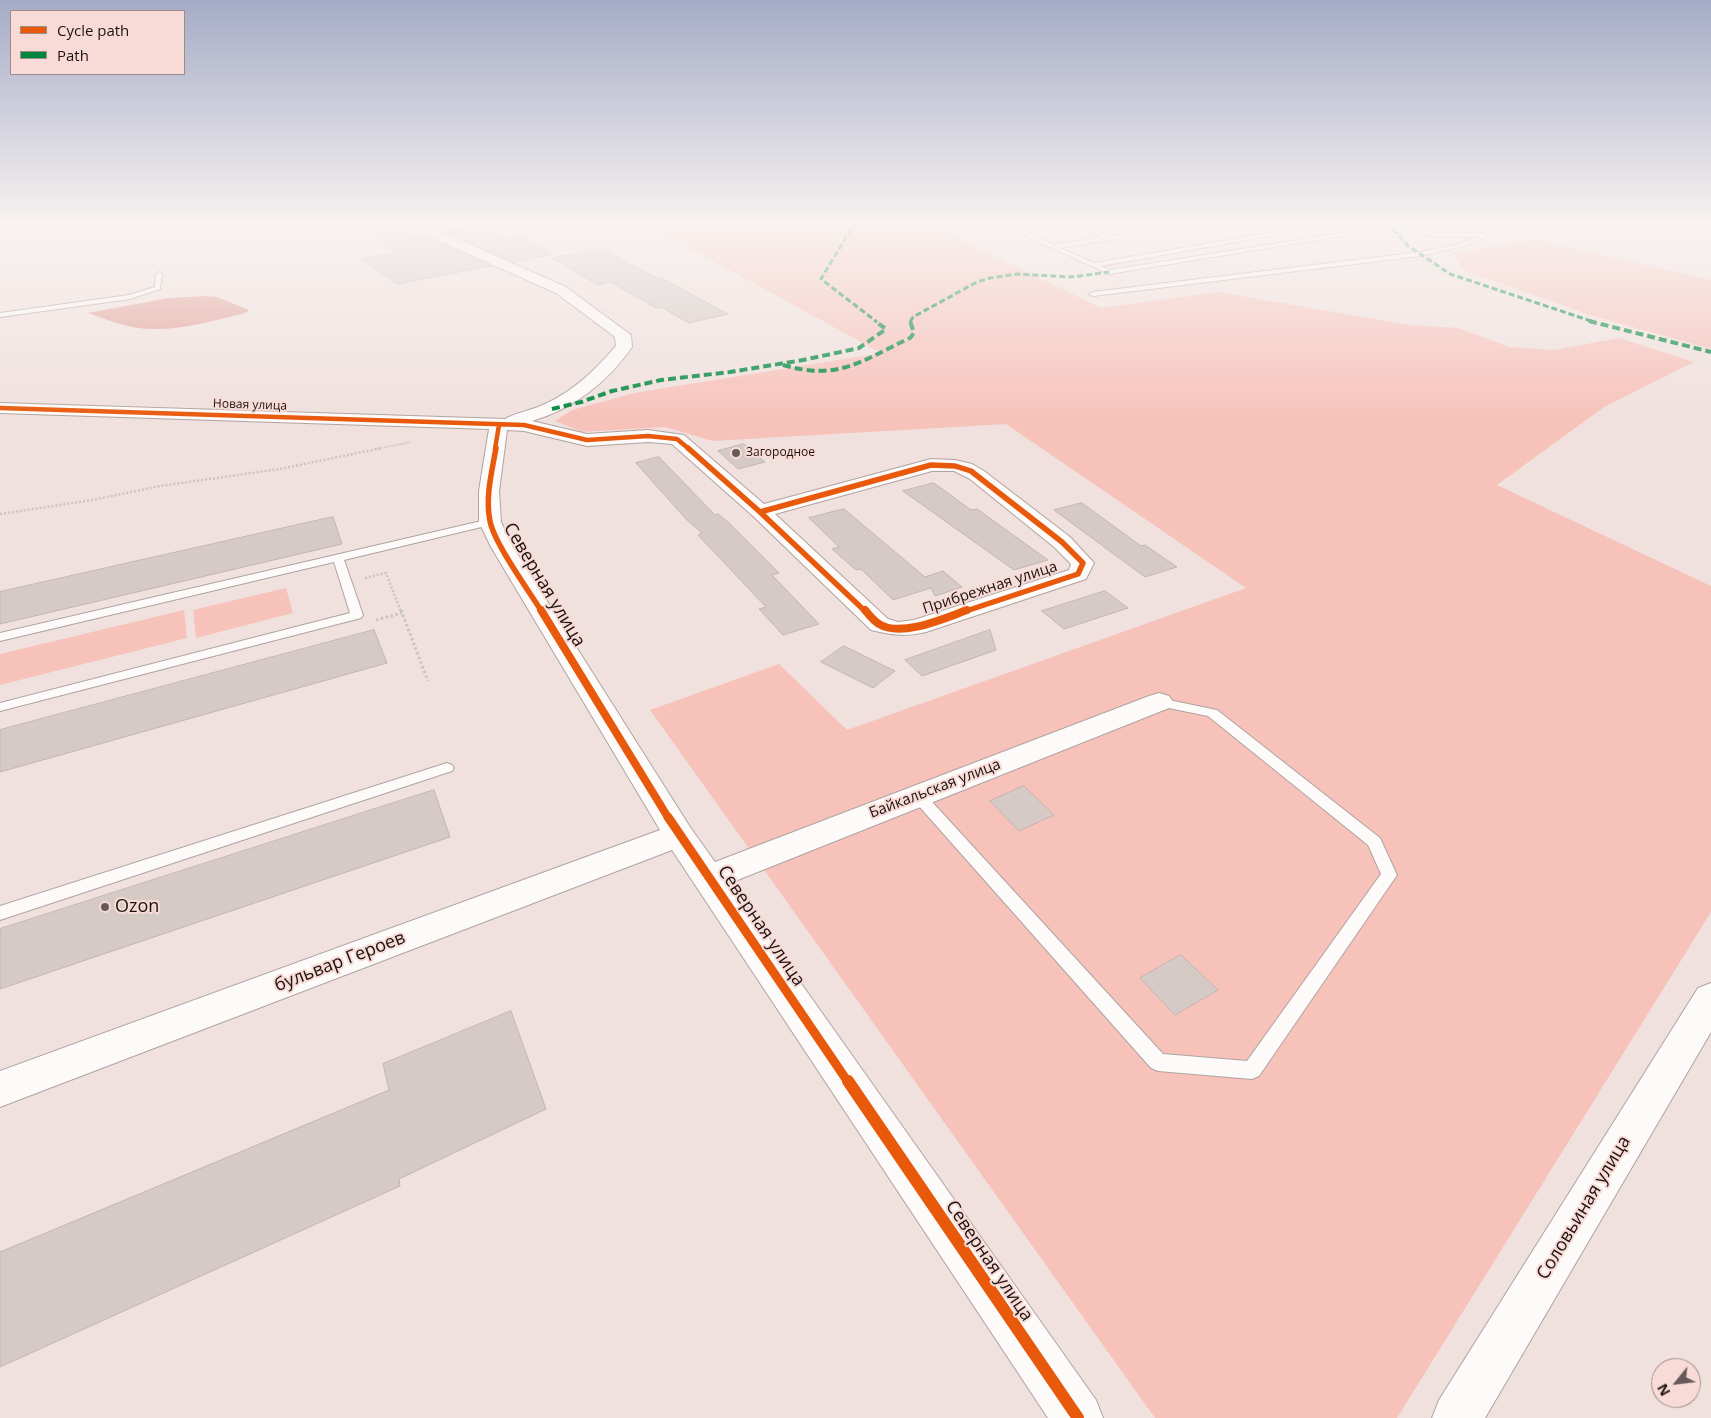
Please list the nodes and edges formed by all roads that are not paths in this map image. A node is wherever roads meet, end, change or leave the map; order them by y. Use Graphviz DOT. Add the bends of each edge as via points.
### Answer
graph roads {
  1 [pos="158,287"];
  2 [pos="555,287"];
  3 [pos="1149,287"];
  4 [pos="1093,294"];
  5 [pos="0,315"];
  6 [pos="0,408"];
  7 [pos="500,425"];
  8 [pos="760,512"];
  9 [pos="490,522"];
  10 [pos="338,557"];
  11 [pos="0,637"];
  12 [pos="1159,702"];
  13 [pos="0,707"];
  14 [pos="446,768"];
  15 [pos="918,796"];
  16 [pos="679,835"];
  17 [pos="710,877"];
  18 [pos="0,913"];
  19 [pos="1711,998"];
  20 [pos="0,1089"];
  21 [pos="1078,1418"];
  22 [pos="1457,1418"];
  1 -- 5 [label="lane" via="148,293 79,306"];
  2 -- 7 [label="street" via="623,335 624,347 590,384 552,408"];
  3 -- 4 [label="lane"];
  6 -- 7 [label="street, Новая улица"];
  7 -- 8 [label="street, Прибрежная улица" via="524,425 586,440 648,436 677,440"];
  7 -- 9 [label="street, Северная улица" via="489,491"];
  8 -- 8 [label="street, Прибрежная улица" via="880,625 898,629 917,627 1078,574 1083,563 1062,542 977,476 963,466 951,464 931,465"];
  9 -- 10 [label="lane"];
  9 -- 16 [label="street, Северная улица" via="502,547"];
  10 -- 11 [label="lane"];
  10 -- 13 [label="lane" via="357,615"];
  12 -- 15 [label="street, Байкальская улица"];
  12 -- 15 [label="lane" via="1212,713 1374,842 1389,875 1252,1070 1158,1062"];
  14 -- 18 [label="lane"];
  15 -- 17 [label="street, Байкальская улица"];
  16 -- 17 [label="street, Северная улица"];
  16 -- 20 [label="street, бульвар Героев"];
  17 -- 21 [label="street, Северная улица"];
  19 -- 22 [label="street, Соловьиная улица"];
}
